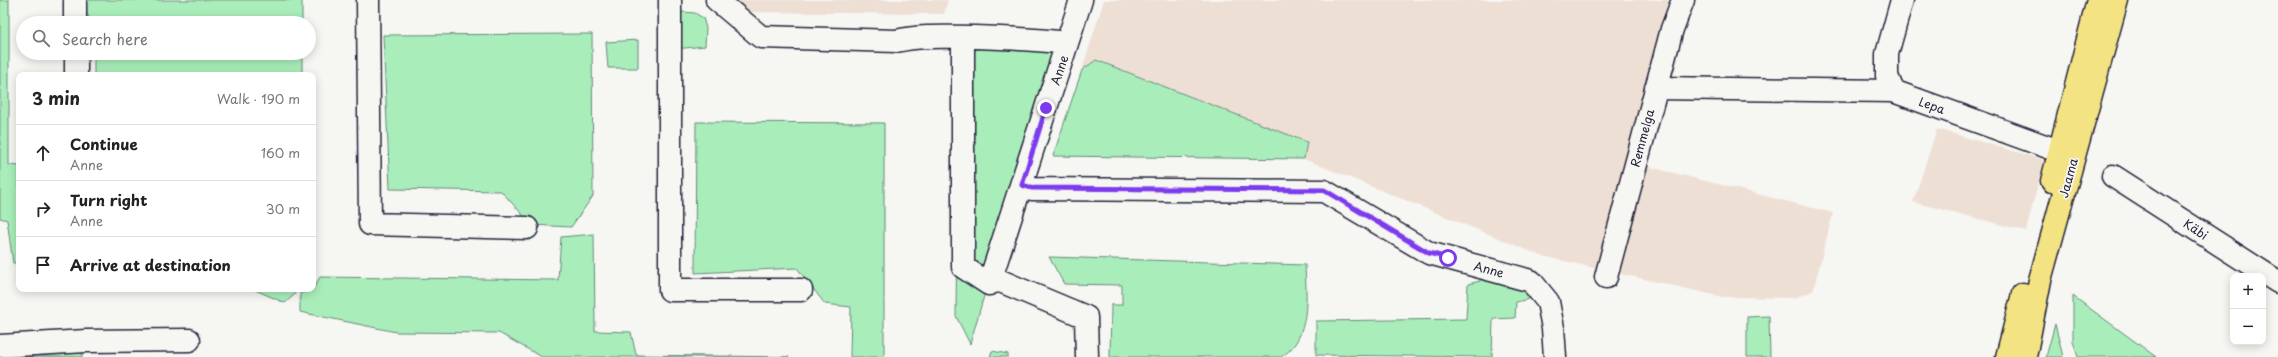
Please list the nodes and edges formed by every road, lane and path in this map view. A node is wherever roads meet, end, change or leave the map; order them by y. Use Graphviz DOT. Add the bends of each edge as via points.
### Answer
graph roads {
  1 [pos="75,0"];
  2 [pos="368,0"];
  3 [pos="670,0"];
  4 [pos="717,0"];
  5 [pos="1081,0"];
  6 [pos="1683,0"];
  7 [pos="1902,0"];
  8 [pos="2098,0"];
  9 [pos="2117,0"];
  10 [pos="76,16"];
  11 [pos="963,37"];
  12 [pos="1067,43"];
  13 [pos="76,60"];
  14 [pos="76,72"];
  15 [pos="1656,88"];
  16 [pos="1893,91"];
  17 [pos="2059,151"];
  18 [pos="2113,176"];
  19 [pos="1022,185"];
  20 [pos="527,228"];
  21 [pos="1606,277"];
  22 [pos="2278,282"];
  23 [pos="989,284"];
  24 [pos="801,290"];
  25 [pos="189,340"];
  26 [pos="0,346"];
  27 [pos="86,349"];
  28 [pos="1087,357"];
  29 [pos="1555,357"];
  30 [pos="2007,357"];
  31 [pos="2025,357"];
  1 -- 10 [label="street"];
  2 -- 20 [label="street" via="370,224"];
  3 -- 24 [label="street" via="670,290"];
  4 -- 11 [label="street" via="761,37 896,41 915,36"];
  5 -- 12 [label="street, Anne"];
  6 -- 15 [label="street, Remmelga" via="1672,29"];
  7 -- 16 [label="street" via="1888,54 1887,76"];
  8 -- 17 [label="main road, Jaama"];
  9 -- 31 [label="main road, Jaama" via="2040,280"];
  11 -- 12 [label="street" via="1034,39"];
  11 -- 23 [label="street" via="963,266"];
  12 -- 19 [label="street, Anne"];
  13 -- 14 [label="street"];
  15 -- 16 [label="street, Lepa"];
  15 -- 21 [label="street, Remmelga"];
  16 -- 17 [label="street, Lepa"];
  17 -- 30 [label="main road, Jaama"];
  18 -- 22 [label="street, Käbi"];
  19 -- 23 [label="street, Anne"];
  19 -- 29 [label="street, Anne" via="1032,188 1324,190 1429,253 1532,281 1548,302"];
  23 -- 28 [label="street" via="998,280 1086,317"];
  25 -- 27 [label="street"];
  26 -- 27 [label="street"];
}
